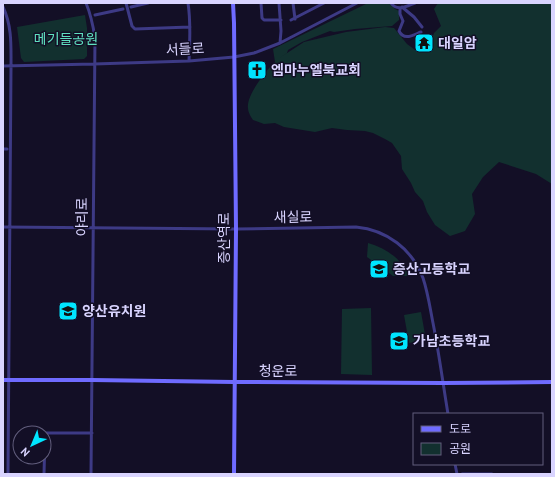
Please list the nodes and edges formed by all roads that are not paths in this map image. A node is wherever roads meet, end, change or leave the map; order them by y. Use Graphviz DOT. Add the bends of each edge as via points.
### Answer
graph roads {
  1 [pos="86,3"];
  2 [pos="126,3"];
  3 [pos="148,3"];
  4 [pos="188,3"];
  5 [pos="233,3"];
  6 [pos="261,3"];
  7 [pos="279,3"];
  8 [pos="293,3"];
  9 [pos="324,3"];
  10 [pos="355,3"];
  11 [pos="391,3"];
  12 [pos="415,3"];
  13 [pos="3,7"];
  14 [pos="131,7"];
  15 [pos="401,8"];
  16 [pos="123,9"];
  17 [pos="95,15"];
  18 [pos="281,20"];
  19 [pos="190,27"];
  20 [pos="422,27"];
  21 [pos="421,32"];
  22 [pos="280,43"];
  23 [pos="234,57"];
  24 [pos="189,61"];
  25 [pos="94,64"];
  26 [pos="3,66"];
  27 [pos="11,66"];
  28 [pos="3,227"];
  29 [pos="10,227"];
  30 [pos="93,228"];
  31 [pos="236,229"];
  32 [pos="3,380"];
  33 [pos="9,380"];
  34 [pos="92,380"];
  35 [pos="234,382"];
  36 [pos="552,382"];
  37 [pos="443,383"];
  38 [pos="448,413"];
  39 [pos="92,433"];
  40 [pos="8,474"];
  41 [pos="44,474"];
  42 [pos="91,474"];
  43 [pos="234,474"];
  44 [pos="462,474"];
  45 [pos="492,474"];
  1 -- 25 [label="street, 야리로" via="95,38"];
  2 -- 19 [label="street" via="135,29"];
  3 -- 14 [label="street"];
  4 -- 19 [label="street"];
  5 -- 23 [label="street, 증산역로"];
  6 -- 18 [label="street" via="264,20"];
  7 -- 18 [label="street"];
  8 -- 9 [label="street" via="293,20"];
  10 -- 22 [label="street, 서들로"];
  11 -- 15 [label="street" via="392,6"];
  12 -- 15 [label="street"];
  13 -- 27 [label="street" via="11,33"];
  15 -- 20 [label="street" via="414,17"];
  15 -- 21 [label="street" via="401,34 409,36"];
  16 -- 17 [label="street"];
  18 -- 22 [label="street"];
  19 -- 24 [label="street"];
  22 -- 23 [label="street, 서들로"];
  23 -- 24 [label="street, 서들로"];
  23 -- 31 [label="street, 증산역로"];
  24 -- 25 [label="street, 서들로"];
  25 -- 27 [label="street, 서들로"];
  25 -- 30 [label="street, 야리로"];
  26 -- 27 [label="street, 서들로"];
  27 -- 29 [label="street"];
  28 -- 29 [label="street, 새실로"];
  29 -- 30 [label="street, 새실로"];
  29 -- 33 [label="street"];
  30 -- 31 [label="street, 새실로"];
  30 -- 34 [label="street, 야리로"];
  31 -- 35 [label="street, 증산역로"];
  31 -- 37 [label="street, 새실로" via="356,227 378,232 400,244 416,263 423,279"];
  32 -- 33 [label="street, 청운로"];
  33 -- 34 [label="street, 청운로"];
  33 -- 40 [label="street"];
  34 -- 35 [label="street, 청운로"];
  34 -- 39 [label="street, 야리로"];
  35 -- 37 [label="street, 청운로"];
  35 -- 43 [label="street, 증산역로"];
  36 -- 37 [label="street, 청운로"];
  37 -- 38 [label="street, 새실로"];
  39 -- 41 [label="street" via="46,433"];
  39 -- 42 [label="street, 야리로"];
  44 -- 45 [label="street"];
}
